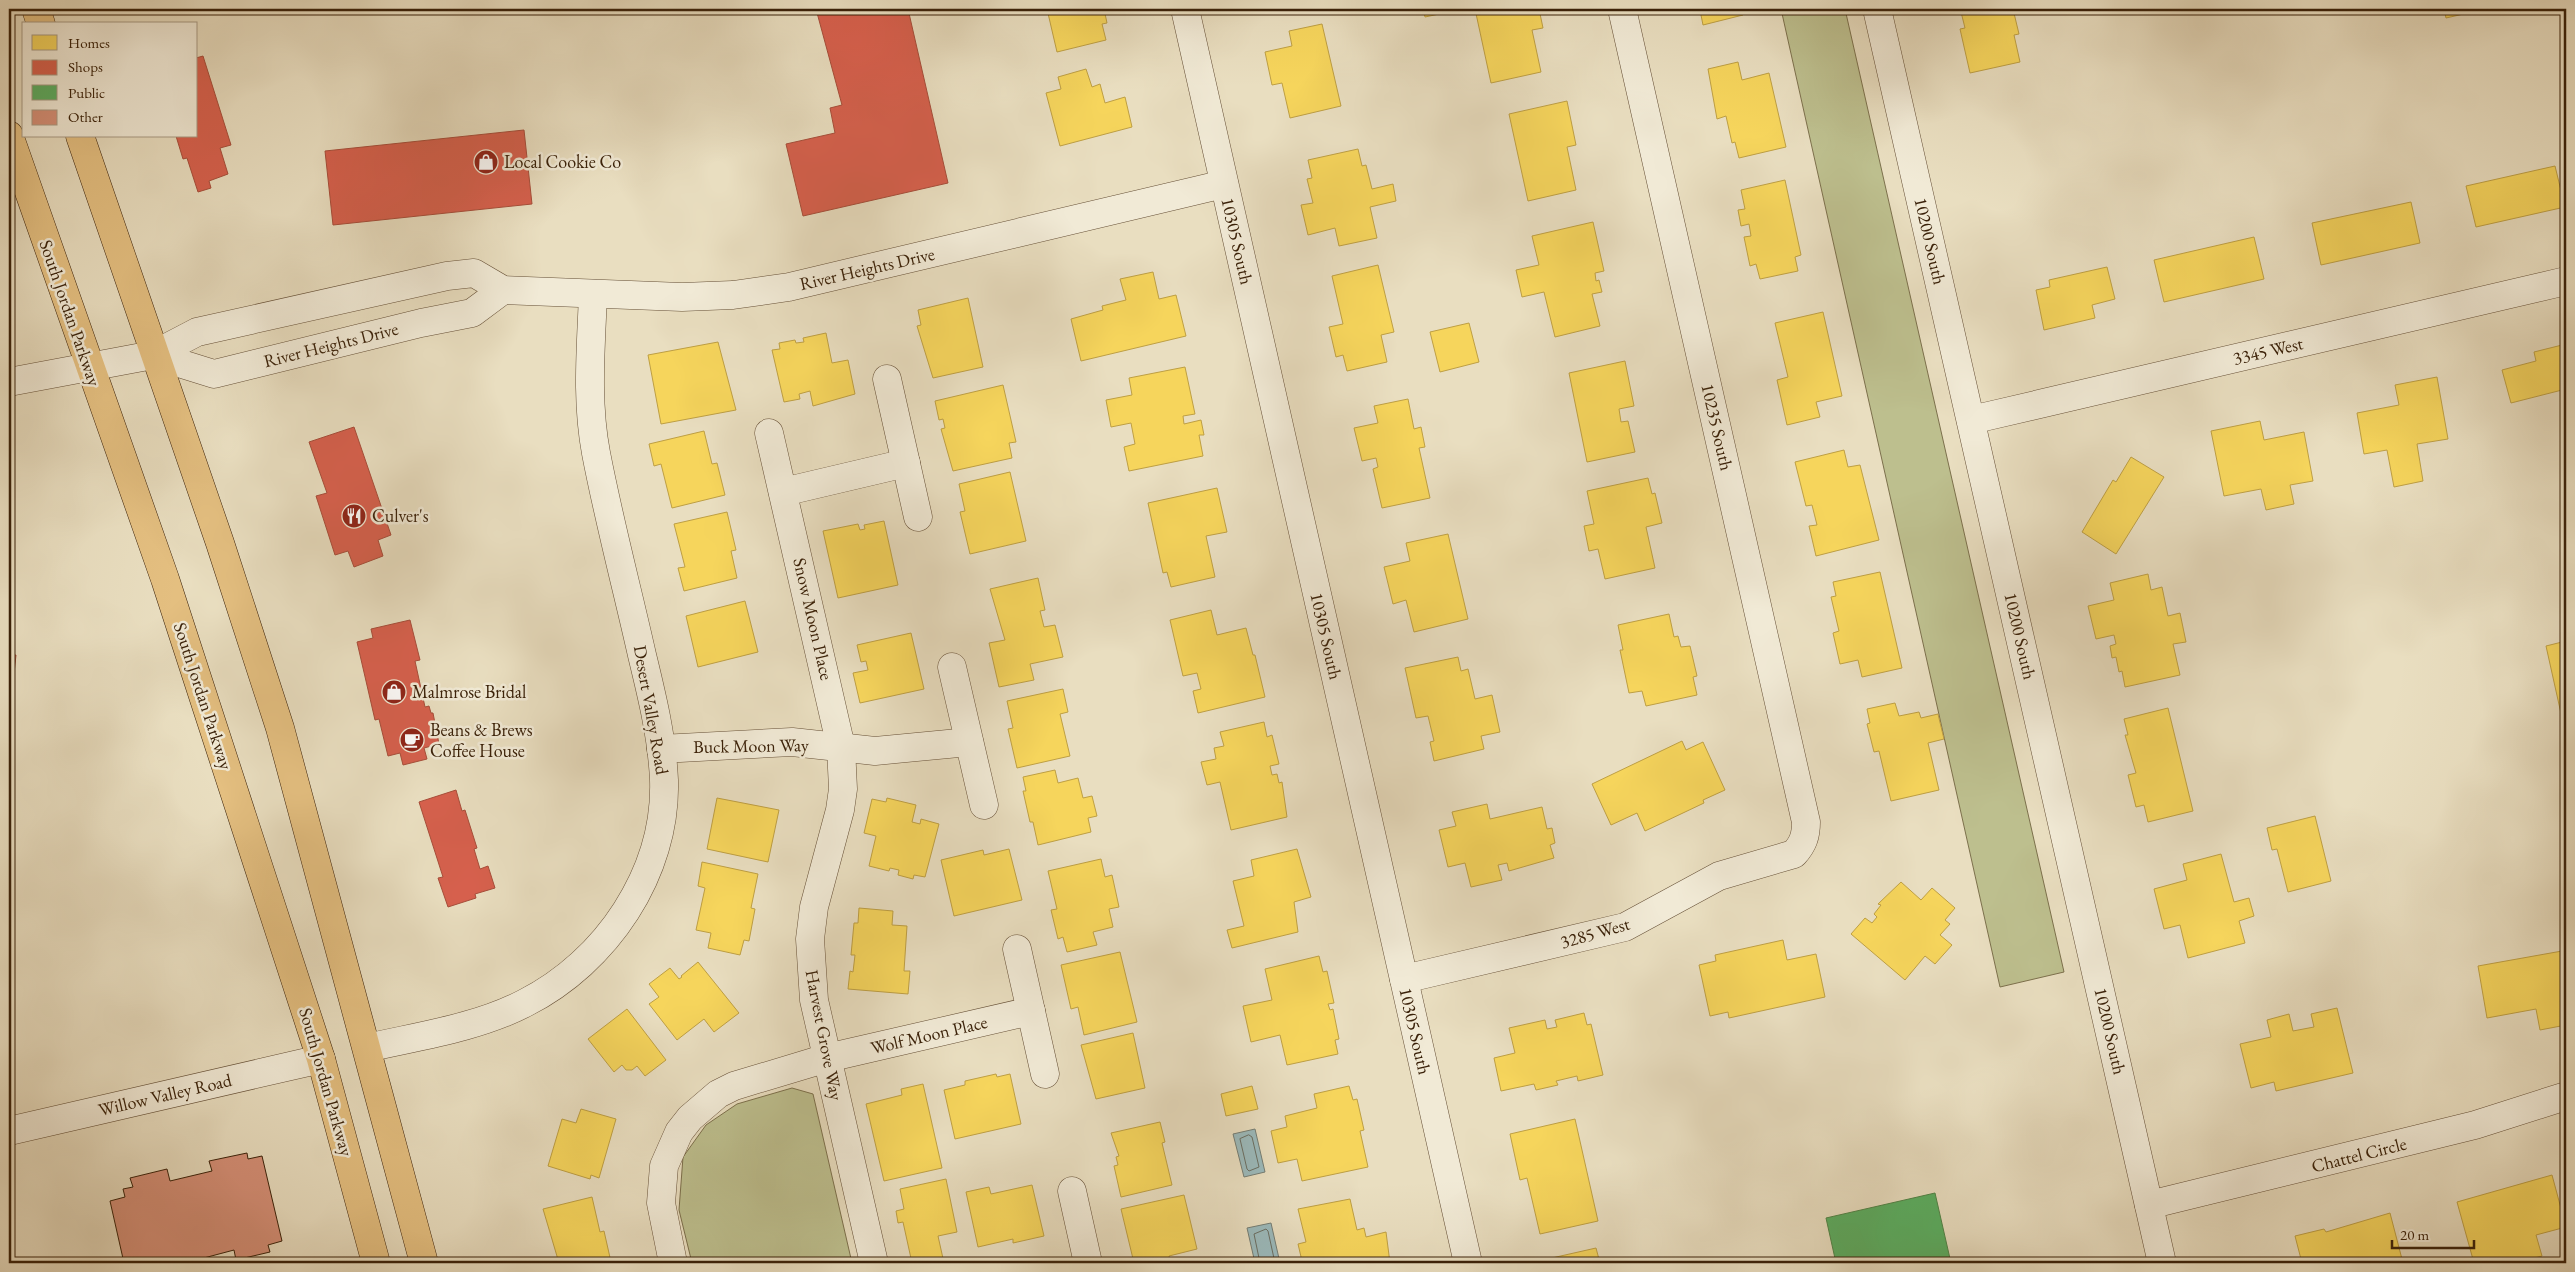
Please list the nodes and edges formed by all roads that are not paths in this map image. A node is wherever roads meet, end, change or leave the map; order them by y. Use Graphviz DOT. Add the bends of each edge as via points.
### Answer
graph roads {
  1 [pos="36,9"];
  2 [pos="1185,9"];
  3 [pos="1622,9"];
  4 [pos="1878,9"];
  5 [pos="40,22"];
  6 [pos="9,135"];
  7 [pos="81,138"];
  8 [pos="1224,184"];
  9 [pos="2566,281"];
  10 [pos="503,290"];
  11 [pos="593,294"];
  12 [pos="154,355"];
  13 [pos="88,367"];
  14 [pos="887,379"];
  15 [pos="9,382"];
  16 [pos="1971,420"];
  17 [pos="770,433"];
  18 [pos="906,463"];
  19 [pos="783,492"];
  20 [pos="918,517"];
  21 [pos="952,667"];
  22 [pos="969,742"];
  23 [pos="841,747"];
  24 [pos="661,749"];
  25 [pos="984,805"];
  26 [pos="1802,845"];
  27 [pos="1017,949"];
  28 [pos="1404,979"];
  29 [pos="1031,1012"];
  30 [pos="367,1048"];
  31 [pos="322,1058"];
  32 [pos="827,1058"];
  33 [pos="1045,1074"];
  34 [pos="2566,1096"];
  35 [pos="9,1131"];
  36 [pos="1072,1191"];
  37 [pos="2149,1205"];
  38 [pos="376,1263"];
  39 [pos="424,1263"];
  40 [pos="673,1263"];
  41 [pos="874,1263"];
  42 [pos="1088,1263"];
  43 [pos="1468,1263"];
  44 [pos="2162,1263"];
  1 -- 5 [label="main road"];
  2 -- 8 [label="street, 10305 South"];
  3 -- 26 [label="street, 10235 South" via="1806,822"];
  4 -- 16 [label="street, 10200 South"];
  6 -- 13 [label="main road, South Jordan Parkway"];
  7 -- 12 [label="main road"];
  8 -- 11 [label="street, River Heights Drive" via="790,287 701,297"];
  8 -- 28 [label="street, 10305 South"];
  9 -- 16 [label="street, 3345 West"];
  10 -- 11 [label="street, River Heights Drive"];
  10 -- 12 [label="street, River Heights Drive" via="474,273 447,276 197,332"];
  10 -- 12 [label="street, River Heights Drive" via="472,313 214,374"];
  11 -- 24 [label="street, Desert Valley Road" via="589,374 592,428"];
  12 -- 13 [label="street, River Heights Drive"];
  12 -- 30 [label="main road" via="274,709"];
  13 -- 15 [label="street, River Heights Drive"];
  13 -- 31 [label="main road, South Jordan Parkway" via="165,579"];
  14 -- 18 [label="street"];
  16 -- 37 [label="street, 10200 South"];
  17 -- 19 [label="street, Snow Moon Place"];
  18 -- 19 [label="street"];
  18 -- 20 [label="street"];
  19 -- 23 [label="street, Snow Moon Place"];
  21 -- 22 [label="street"];
  22 -- 23 [label="street, Buck Moon Way" via="875,751"];
  22 -- 25 [label="street"];
  23 -- 24 [label="street, Buck Moon Way" via="792,742"];
  23 -- 32 [label="street, Harvest Grove Way" via="840,810 821,877 810,938 814,1000"];
  24 -- 30 [label="street, Desert Valley Road" via="662,805 648,867 622,917 598,948 570,974 524,1004 488,1018"];
  26 -- 28 [label="street, 3285 West" via="1783,859 1719,876 1624,927"];
  27 -- 29 [label="street"];
  28 -- 43 [label="street, 10305 South"];
  29 -- 32 [label="street, Wolf Moon Place"];
  29 -- 33 [label="street"];
  30 -- 39 [label="main road"];
  31 -- 35 [label="street, Willow Valley Road"];
  31 -- 38 [label="main road, South Jordan Parkway"];
  32 -- 40 [label="street, Wolf Moon Place" via="726,1090 703,1105 679,1132 670,1149 661,1185 663,1222"];
  32 -- 41 [label="street, Harvest Grove Way"];
  34 -- 37 [label="street, Chattel Circle" via="2475,1125"];
  36 -- 42 [label="street"];
  37 -- 44 [label="street, 10200 South"];
}
